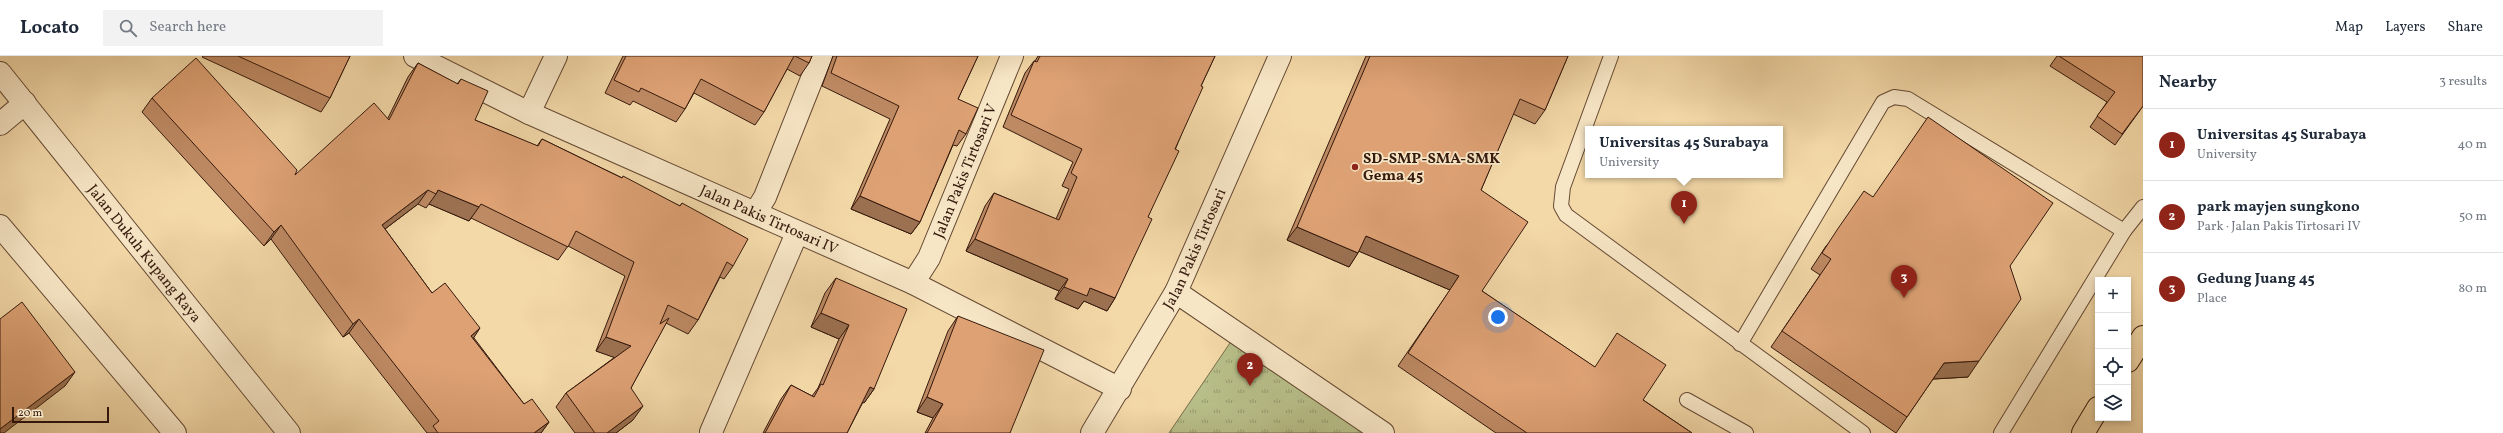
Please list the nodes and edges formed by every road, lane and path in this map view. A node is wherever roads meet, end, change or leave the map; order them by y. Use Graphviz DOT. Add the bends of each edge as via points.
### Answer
graph roads {
  1 [pos="416,56"];
  2 [pos="556,56"];
  3 [pos="821,56"];
  4 [pos="1012,56"];
  5 [pos="1280,56"];
  6 [pos="1611,56"];
  7 [pos="0,73"];
  8 [pos="25,103"];
  9 [pos="529,113"];
  10 [pos="0,124"];
  11 [pos="1586,126"];
  12 [pos="1585,128"];
  13 [pos="2143,207"];
  14 [pos="755,213"];
  15 [pos="0,226"];
  16 [pos="2124,231"];
  17 [pos="797,233"];
  18 [pos="913,283"];
  19 [pos="1176,292"];
  20 [pos="2143,337"];
  21 [pos="1740,344"];
  22 [pos="2131,355"];
  23 [pos="1120,389"];
  24 [pos="1687,400"];
  25 [pos="2095,413"];
  26 [pos="711,432"];
  27 [pos="174,433"];
  28 [pos="289,433"];
  29 [pos="1092,433"];
  30 [pos="1383,433"];
  31 [pos="1746,433"];
  32 [pos="1863,433"];
  33 [pos="2001,433"];
  34 [pos="2082,433"];
  1 -- 9 [label="street, Jalan Pakis Tirtosari IV"];
  2 -- 9 [label="street"];
  3 -- 14 [label="street" via="765,197"];
  4 -- 18 [label="street, Jalan Pakis Tirtosari V" via="929,258"];
  5 -- 19 [label="street, Jalan Pakis Tirtosari"];
  6 -- 11 [label="lane"];
  7 -- 8 [label="street, Jalan Dukuh Kupang Raya"];
  8 -- 10 [label="street"];
  8 -- 28 [label="street, Jalan Dukuh Kupang Raya"];
  9 -- 14 [label="street, Jalan Pakis Tirtosari IV"];
  12 -- 21 [label="lane" via="1563,188 1561,206 1566,215"];
  13 -- 16 [label="lane"];
  14 -- 17 [label="street, Jalan Pakis Tirtosari IV"];
  15 -- 27 [label="street"];
  16 -- 21 [label="lane" via="1908,99 1894,96 1883,102"];
  16 -- 33 [label="lane"];
  17 -- 18 [label="street, Jalan Pakis Tirtosari IV"];
  17 -- 26 [label="street"];
  18 -- 23 [label="street, Jalan Pakis Tirtosari IV"];
  19 -- 23 [label="street, Jalan Pakis Tirtosari"];
  19 -- 30 [label="street"];
  20 -- 22 [label="main road"];
  21 -- 32 [label="lane"];
  23 -- 29 [label="street, Jalan Pakis Tirtosari"];
  24 -- 31 [label="lane"];
  25 -- 34 [label="main road"];
}
